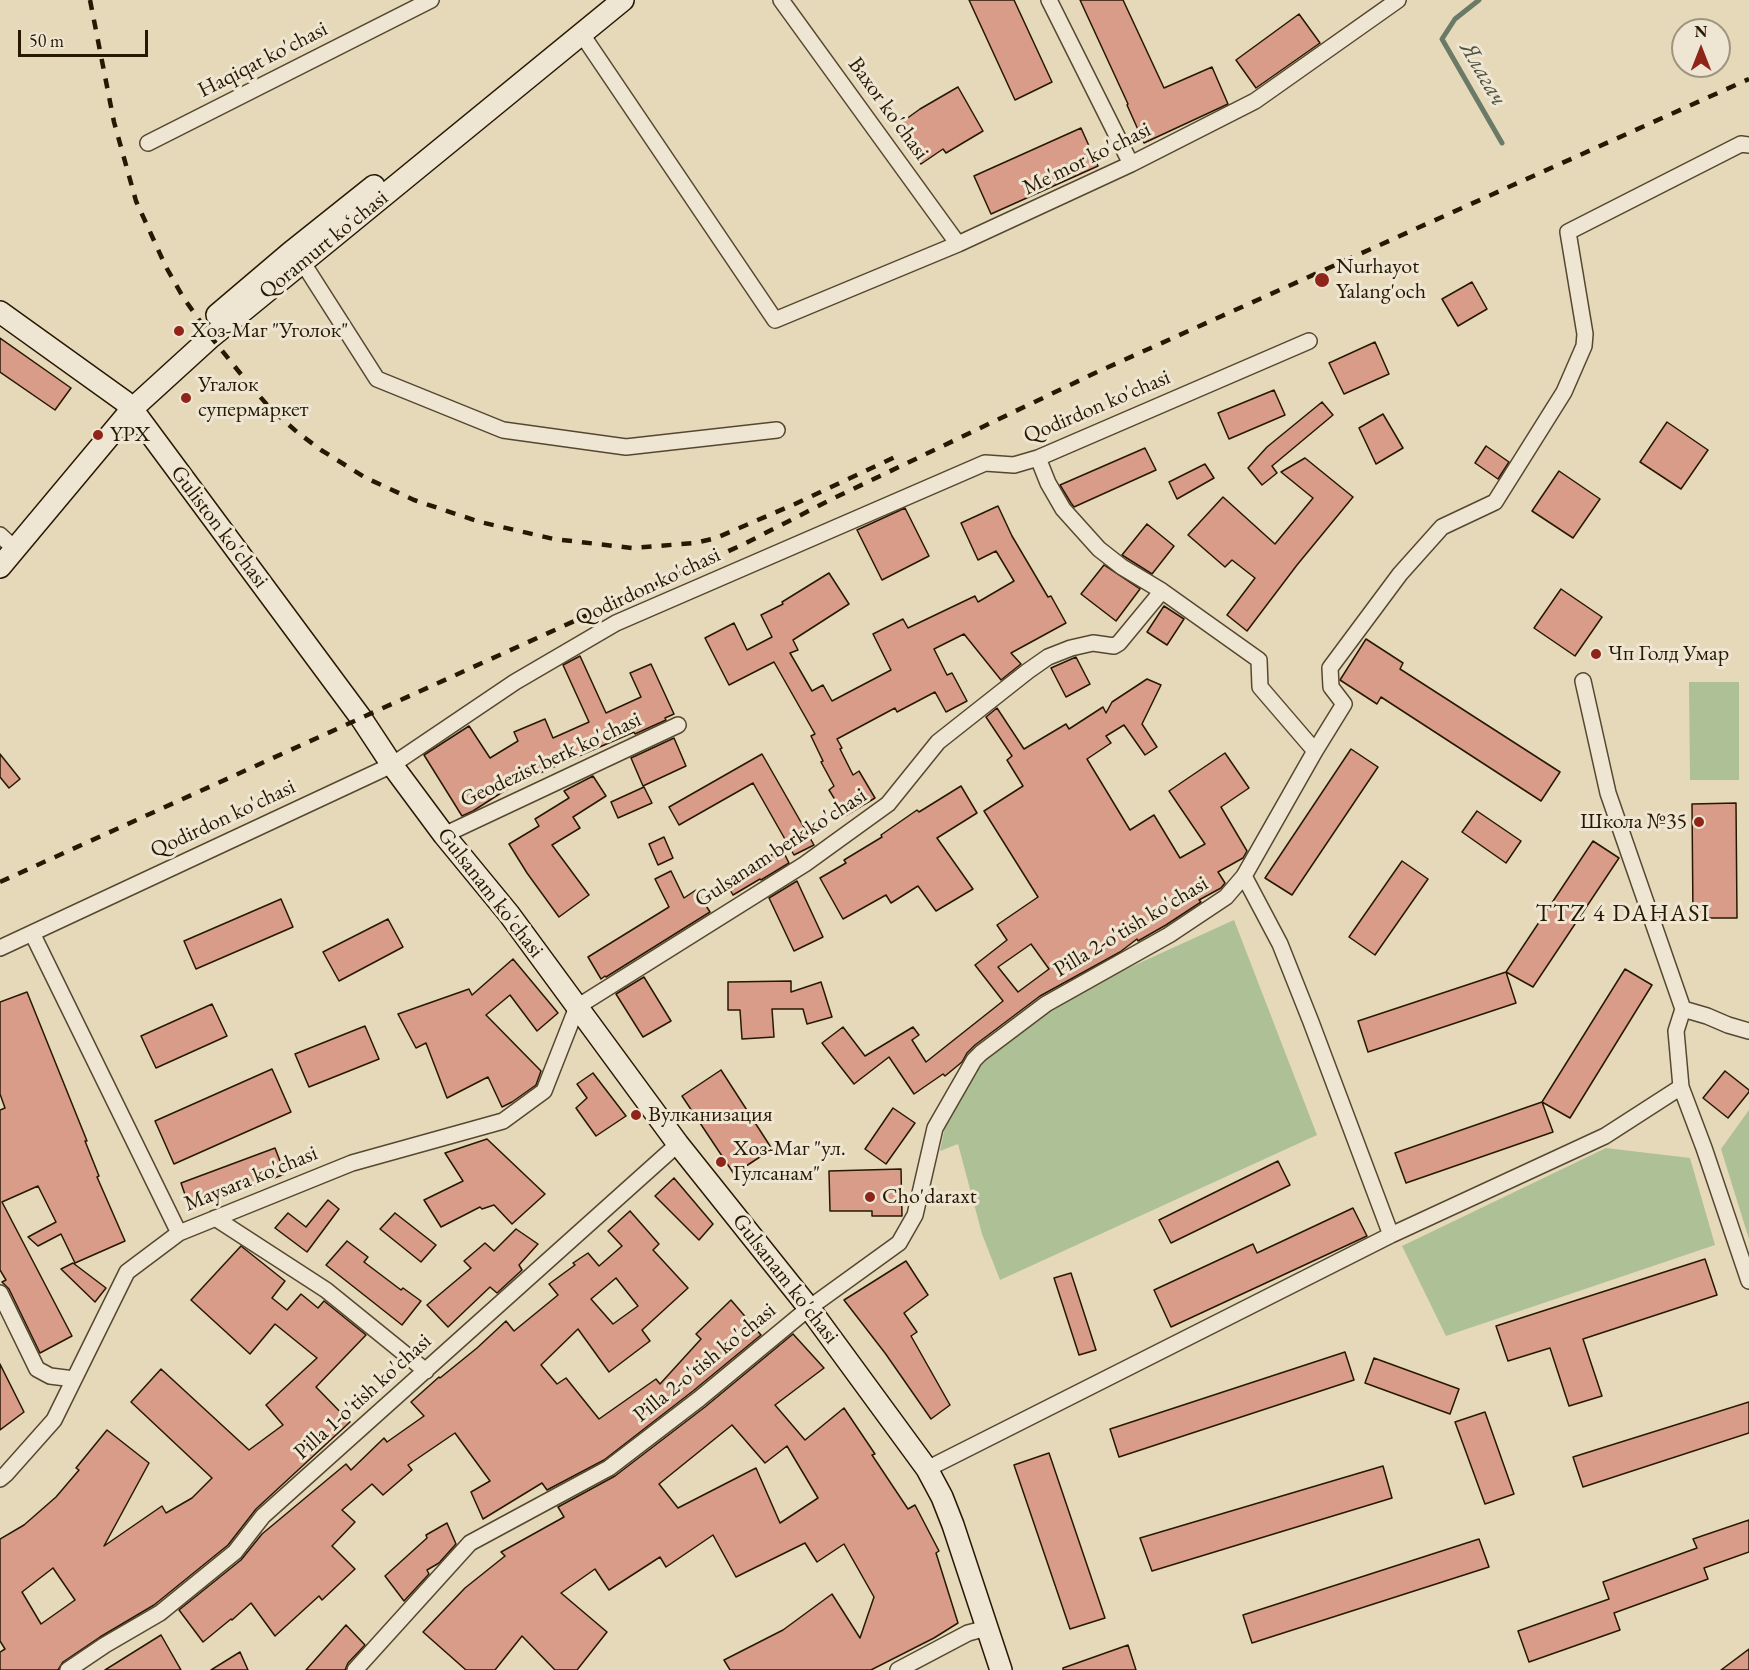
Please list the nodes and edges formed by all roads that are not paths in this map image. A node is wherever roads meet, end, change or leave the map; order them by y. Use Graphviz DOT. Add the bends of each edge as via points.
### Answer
graph roads {
  1 [pos="431,0"];
  2 [pos="605,0"];
  3 [pos="623,0"];
  4 [pos="781,0"];
  5 [pos="1049,0"];
  6 [pos="1398,0"];
  7 [pos="581,33"];
  8 [pos="148,143"];
  9 [pos="1749,145"];
  10 [pos="1131,164"];
  11 [pos="958,244"];
  12 [pos="303,263"];
  13 [pos="0,312"];
  14 [pos="1309,341"];
  15 [pos="128,405"];
  16 [pos="777,430"];
  17 [pos="1038,458"];
  18 [pos="5,543"];
  19 [pos="0,567"];
  20 [pos="1162,591"];
  21 [pos="1583,681"];
  22 [pos="361,718"];
  23 [pos="678,725"];
  24 [pos="1315,751"];
  25 [pos="392,765"];
  26 [pos="444,835"];
  27 [pos="1244,876"];
  28 [pos="32,933"];
  29 [pos="0,948"];
  30 [pos="577,1007"];
  31 [pos="1683,1009"];
  32 [pos="1749,1031"];
  33 [pos="1681,1087"];
  34 [pos="678,1144"];
  35 [pos="215,1218"];
  36 [pos="179,1233"];
  37 [pos="1391,1235"];
  38 [pos="1749,1281"];
  39 [pos="0,1293"];
  40 [pos="808,1308"];
  41 [pos="426,1371"];
  42 [pos="74,1379"];
  43 [pos="927,1469"];
  44 [pos="0,1479"];
  45 [pos="987,1628"];
  46 [pos="68,1670"];
  47 [pos="355,1670"];
  48 [pos="898,1670"];
  49 [pos="1001,1670"];
  1 -- 8 [label="street, Haqiqat ko'chasi"];
  2 -- 15 [label="main road, Qoramurt koʻchasi" via="203,326"];
  3 -- 7 [label="main road, Qoramurt koʻchasi"];
  4 -- 11 [label="street, Baxor ko'chasi"];
  5 -- 10 [label="street"];
  6 -- 10 [label="street, Me'mor ko'chasi" via="1255,101"];
  7 -- 11 [label="street, Me'mor ko'chasi" via="775,320"];
  7 -- 12 [label="main road, Qoramurt koʻchasi"];
  9 -- 24 [label="street, Pilla 2-o'tish ko'chasi" via="1741,144 1568,232 1585,334 1584,346 1564,392 1495,502 1442,526 1400,574 1330,668 1331,687 1344,704"];
  10 -- 11 [label="street, Me'mor ko'chasi"];
  12 -- 15 [label="main road, Qoramurt koʻchasi"];
  12 -- 16 [label="street" via="377,379 503,430 626,447"];
  13 -- 15 [label="main road, Guliston ko'chasi"];
  14 -- 17 [label="street, Qodirdon ko'chasi"];
  15 -- 18 [label="main road, Qoramurt koʻchasi"];
  15 -- 22 [label="main road, Guliston ko'chasi"];
  17 -- 20 [label="street" via="1054,495 1080,529 1122,567"];
  17 -- 25 [label="street, Qodirdon ko'chasi" via="1014,465 985,463 616,623 515,682"];
  18 -- 19 [label="main road, Qoramurt koʻchasi"];
  20 -- 24 [label="street" via="1259,660 1260,687"];
  20 -- 30 [label="street, Gulsanam berk ko'chasi" via="1119,644 1092,643 1048,657 938,742 888,804 805,864"];
  21 -- 31 [label="street" via="1608,793"];
  22 -- 25 [label="main road, Gulsanam ko'chasi"];
  23 -- 26 [label="street, Geodezist berk ko'chasi"];
  24 -- 27 [label="street, Pilla 2-o'tish ko'chasi"];
  25 -- 26 [label="main road, Gulsanam ko'chasi"];
  25 -- 28 [label="street, Qodirdon ko'chasi"];
  26 -- 30 [label="main road, Gulsanam ko'chasi" via="509,914"];
  27 -- 37 [label="street" via="1280,944"];
  27 -- 40 [label="street, Pilla 2-o'tish ko'chasi" via="1216,904 1046,1004 974,1060 935,1128 915,1215 899,1243"];
  28 -- 29 [label="street, Qodirdon ko'chasi"];
  28 -- 36 [label="street"];
  30 -- 34 [label="main road, Gulsanam ko'chasi"];
  30 -- 35 [label="street, Maysara ko'chasi" via="544,1091 503,1121 352,1163"];
  31 -- 32 [label="street"];
  31 -- 33 [label="street" via="1676,1031"];
  33 -- 37 [label="street" via="1605,1136"];
  33 -- 38 [label="street"];
  34 -- 40 [label="main road, Gulsanam ko'chasi"];
  34 -- 41 [label="street, Pilla 1-o'tish ko'chasi"];
  35 -- 36 [label="street, Maysara ko'chasi"];
  35 -- 41 [label="street" via="326,1290"];
  36 -- 42 [label="street, Maysara ko'chasi" via="127,1272"];
  37 -- 43 [label="street"];
  39 -- 42 [label="street" via="37,1369 50,1376"];
  40 -- 43 [label="main road, Gulsanam ko'chasi"];
  40 -- 47 [label="street, Pilla 2-o'tish ko'chasi" via="609,1468 470,1543"];
  41 -- 46 [label="street, Pilla 1-o'tish ko'chasi" via="263,1516 235,1552 160,1613"];
  42 -- 44 [label="street, Maysara ko'chasi" via="54,1420"];
  43 -- 45 [label="main road, Gulsanam ko'chasi" via="953,1525"];
  45 -- 48 [label="street" via="968,1633"];
  45 -- 49 [label="main road, Gulsanam ko'chasi"];
}
